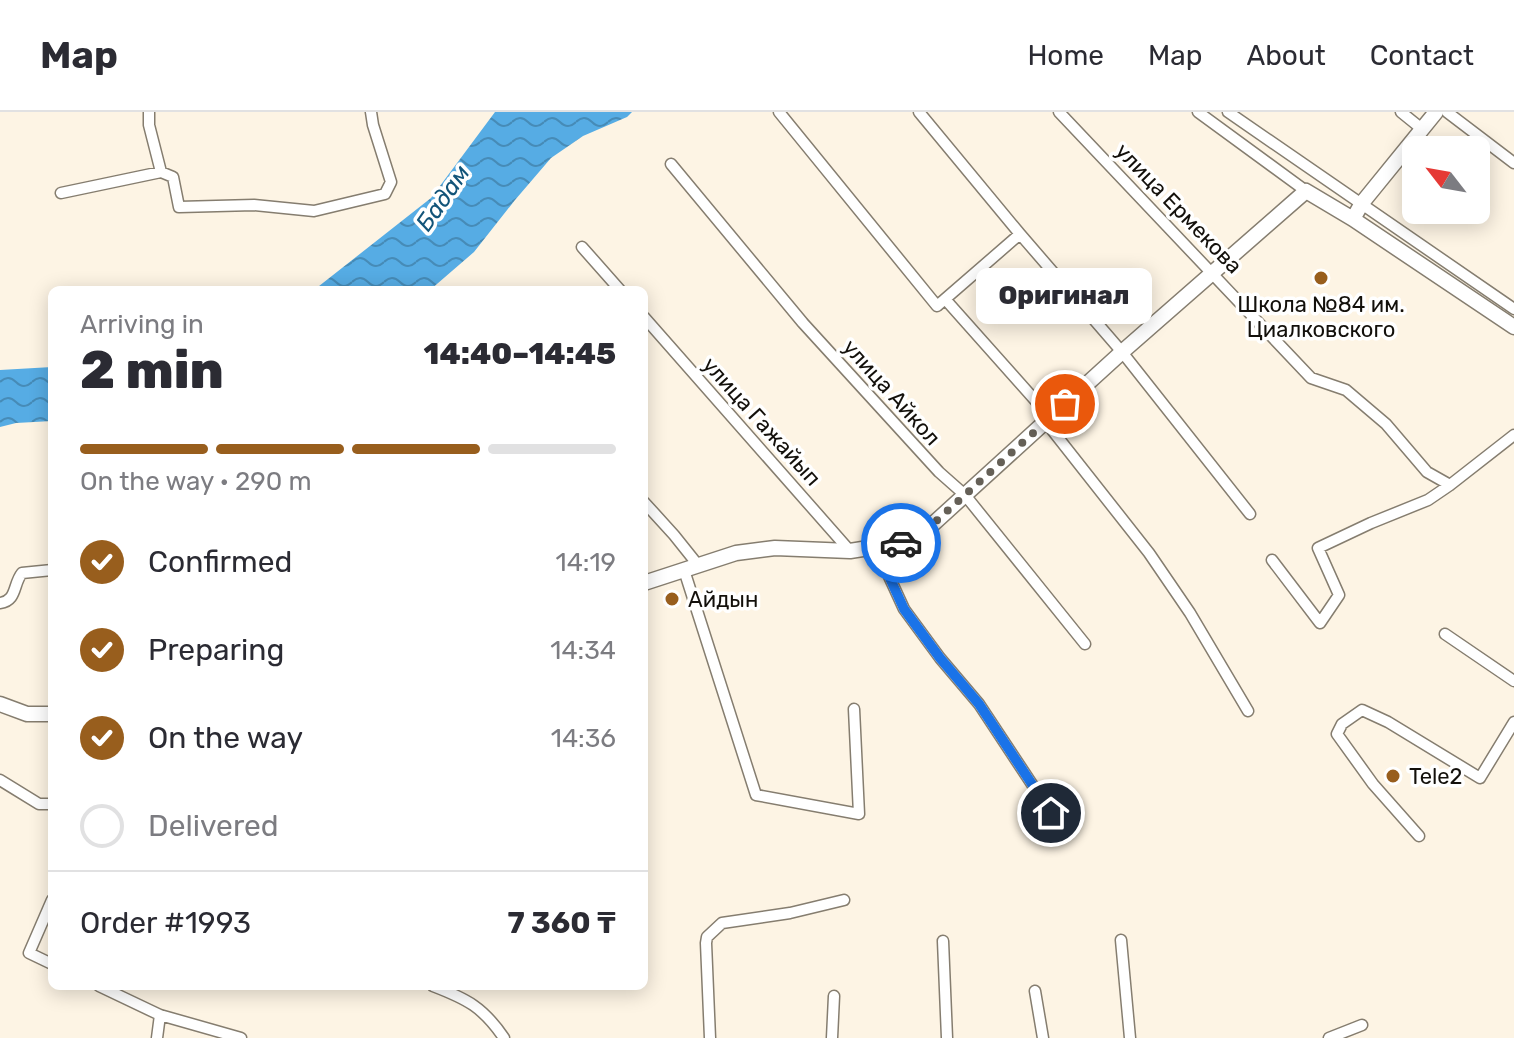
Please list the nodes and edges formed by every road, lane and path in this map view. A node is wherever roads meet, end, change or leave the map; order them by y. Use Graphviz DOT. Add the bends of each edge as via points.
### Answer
graph roads {
  1 [pos="149,112"];
  2 [pos="371,112"];
  3 [pos="779,112"];
  4 [pos="919,112"];
  5 [pos="1059,112"];
  6 [pos="1198,112"];
  7 [pos="1228,112"];
  8 [pos="1401,112"];
  9 [pos="1436,112"];
  10 [pos="1447,112"];
  11 [pos="1422,129"];
  12 [pos="1514,163"];
  13 [pos="671,164"];
  14 [pos="161,172"];
  15 [pos="1306,191"];
  16 [pos="61,193"];
  17 [pos="1362,203"];
  18 [pos="1353,219"];
  19 [pos="1020,234"];
  20 [pos="582,247"];
  21 [pos="1213,273"];
  22 [pos="616,286"];
  23 [pos="945,299"];
  24 [pos="1514,309"];
  25 [pos="648,322"];
  26 [pos="1514,327"];
  27 [pos="1122,352"];
  28 [pos="1047,419"];
  29 [pos="1514,435"];
  30 [pos="1450,485"];
  31 [pos="965,495"];
  32 [pos="648,506"];
  33 [pos="1250,514"];
  34 [pos="876,548"];
  35 [pos="850,551"];
  36 [pos="1272,560"];
  37 [pos="691,568"];
  38 [pos="48,570"];
  39 [pos="648,582"];
  40 [pos="0,603"];
  41 [pos="1445,634"];
  42 [pos="1085,644"];
  43 [pos="1514,681"];
  44 [pos="0,704"];
  45 [pos="854,709"];
  46 [pos="1248,711"];
  47 [pos="48,714"];
  48 [pos="1514,722"];
  49 [pos="0,780"];
  50 [pos="48,804"];
  51 [pos="1051,813"];
  52 [pos="1419,836"];
  53 [pos="844,900"];
  54 [pos="48,909"];
  55 [pos="1121,940"];
  56 [pos="943,941"];
  57 [pos="48,962"];
  58 [pos="107,990"];
  59 [pos="444,990"];
  60 [pos="1035,991"];
  61 [pos="834,996"];
  62 [pos="160,1015"];
  63 [pos="1362,1025"];
  64 [pos="157,1038"];
  65 [pos="241,1038"];
  66 [pos="504,1038"];
  67 [pos="710,1038"];
  68 [pos="832,1038"];
  69 [pos="947,1038"];
  70 [pos="1043,1038"];
  71 [pos="1130,1038"];
  72 [pos="1329,1038"];
  1 -- 14 [label="street"];
  2 -- 14 [label="street" via="391,182 385,194 314,211 254,205 179,207 173,177"];
  3 -- 23 [label="street" via="937,306"];
  4 -- 19 [label="street"];
  5 -- 21 [label="street, улица Ермекова"];
  6 -- 15 [label="street"];
  7 -- 17 [label="street"];
  8 -- 11 [label="street"];
  9 -- 11 [label="street"];
  10 -- 12 [label="street"];
  11 -- 17 [label="street"];
  13 -- 31 [label="street, улица Айкол" via="803,323"];
  14 -- 16 [label="street"];
  15 -- 18 [label="street"];
  15 -- 21 [label="street"];
  17 -- 18 [label="street"];
  17 -- 24 [label="street"];
  18 -- 26 [label="street"];
  19 -- 23 [label="street"];
  19 -- 27 [label="street"];
  20 -- 22 [label="street"];
  21 -- 27 [label="street"];
  21 -- 30 [label="street, улица Ермекова" via="1311,378 1346,390 1386,424 1427,472"];
  23 -- 28 [label="street"];
  25 -- 35 [label="street, улица Гажайып"];
  27 -- 28 [label="street"];
  27 -- 33 [label="street"];
  28 -- 31 [label="street"];
  28 -- 46 [label="street" via="1149,553"];
  29 -- 30 [label="street"];
  30 -- 36 [label="street" via="1428,500 1318,548 1339,595 1320,623"];
  31 -- 34 [label="street" via="922,534"];
  31 -- 42 [label="street, улица Айкол"];
  32 -- 37 [label="street" via="674,535"];
  34 -- 35 [label="street"];
  34 -- 51 [label="street" via="904,609 979,704"];
  35 -- 37 [label="street" via="775,548 736,553"];
  37 -- 39 [label="street"];
  37 -- 45 [label="street" via="756,795 859,814"];
  38 -- 40 [label="street" via="22,573 11,598"];
  41 -- 43 [label="street"];
  44 -- 47 [label="street" via="27,714"];
  48 -- 52 [label="street" via="1480,778 1362,710 1342,724 1337,734"];
  49 -- 50 [label="street" via="32,801"];
  53 -- 67 [label="street" via="722,923 707,937"];
  54 -- 57 [label="street" via="29,953"];
  55 -- 71 [label="street"];
  56 -- 69 [label="street"];
  58 -- 62 [label="street"];
  59 -- 66 [label="street" via="487,1014"];
  60 -- 70 [label="street"];
  61 -- 68 [label="street"];
  62 -- 64 [label="street"];
  62 -- 65 [label="street"];
  63 -- 72 [label="street"];
}
